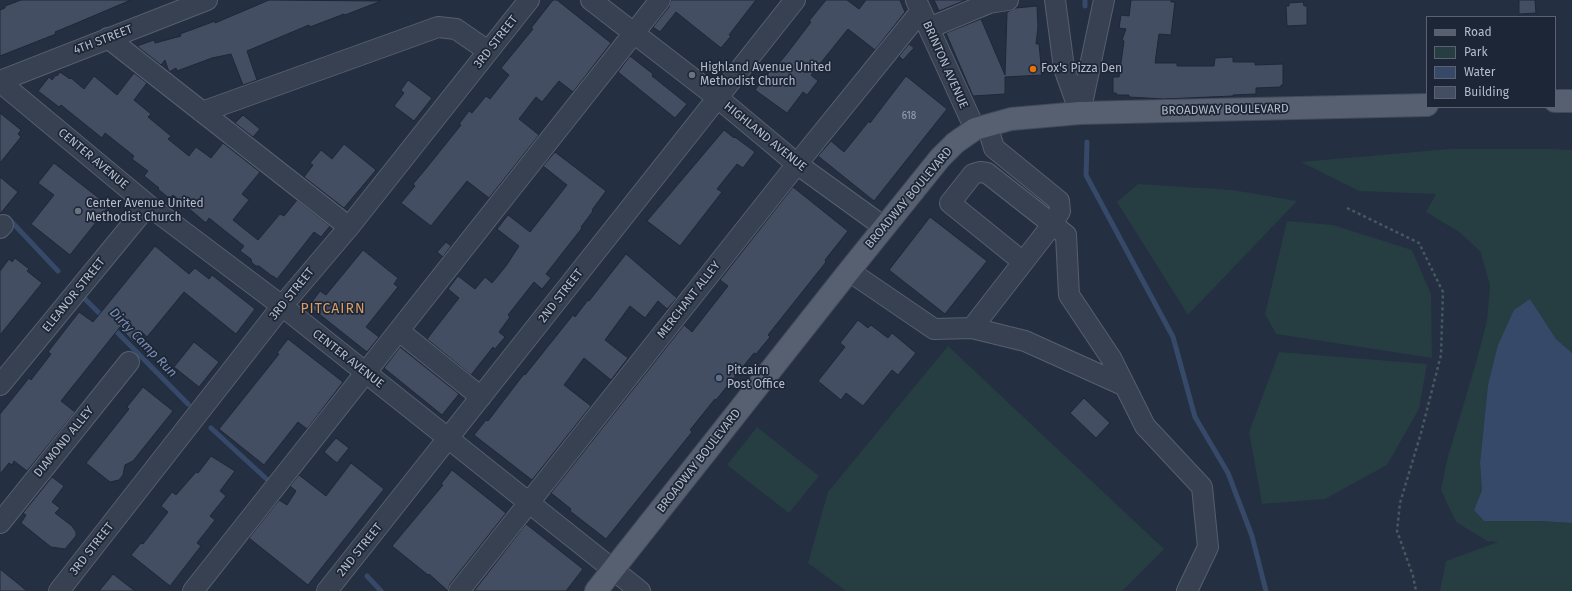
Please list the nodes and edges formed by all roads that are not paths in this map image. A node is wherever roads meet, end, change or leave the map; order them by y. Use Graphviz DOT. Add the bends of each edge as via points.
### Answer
graph roads {
  1 [pos="207,0"];
  2 [pos="529,0"];
  3 [pos="591,0"];
  4 [pos="660,0"];
  5 [pos="795,0"];
  6 [pos="1055,0"];
  7 [pos="1104,0"];
  8 [pos="995,1"];
  9 [pos="922,13"];
  10 [pos="633,34"];
  11 [pos="108,38"];
  12 [pos="488,51"];
  13 [pos="0,81"];
  14 [pos="718,98"];
  15 [pos="1556,101"];
  16 [pos="1572,101"];
  17 [pos="1426,105"];
  18 [pos="202,112"];
  19 [pos="1080,113"];
  20 [pos="981,127"];
  21 [pos="797,164"];
  22 [pos="148,205"];
  23 [pos="1052,224"];
  24 [pos="349,227"];
  25 [pos="884,227"];
  26 [pos="1023,262"];
  27 [pos="849,271"];
  28 [pos="282,306"];
  29 [pos="972,328"];
  30 [pos="399,331"];
  31 [pos="129,362"];
  32 [pos="366,373"];
  33 [pos="0,385"];
  34 [pos="1125,386"];
  35 [pos="481,397"];
  36 [pos="448,439"];
  37 [pos="529,502"];
  38 [pos="0,523"];
  39 [pos="613,569"];
  40 [pos="60,591"];
  41 [pos="193,591"];
  42 [pos="327,591"];
  43 [pos="459,591"];
  44 [pos="596,591"];
  45 [pos="640,591"];
  46 [pos="1187,591"];
  1 -- 11 [label="street, 4TH STREET"];
  2 -- 12 [label="street, 3RD STREET"];
  3 -- 10 [label="street, HIGHLAND AVENUE"];
  4 -- 10 [label="street"];
  5 -- 14 [label="street, 2ND STREET"];
  6 -- 19 [label="street" via="1064,68"];
  7 -- 19 [label="street"];
  8 -- 9 [label="street"];
  9 -- 20 [label="street, BRINTON AVENUE"];
  9 -- 21 [label="street, MERCHANT ALLEY"];
  10 -- 14 [label="street, HIGHLAND AVENUE"];
  10 -- 30 [label="street"];
  11 -- 13 [label="street, 4TH STREET"];
  11 -- 18 [label="street"];
  12 -- 18 [label="street" via="456,29 438,27"];
  12 -- 24 [label="street, 3RD STREET"];
  13 -- 22 [label="street, CENTER AVENUE"];
  14 -- 21 [label="street, HIGHLAND AVENUE"];
  14 -- 35 [label="street, 2ND STREET"];
  15 -- 16 [label="main road"];
  17 -- 19 [label="main road, BROADWAY BOULEVARD"];
  18 -- 24 [label="street"];
  19 -- 20 [label="main road, BROADWAY BOULEVARD" via="1011,119"];
  20 -- 23 [label="street, BRINTON AVENUE" via="994,148 1059,201 1060,211"];
  20 -- 25 [label="main road, BROADWAY BOULEVARD" via="955,143 940,158"];
  21 -- 25 [label="street, HIGHLAND AVENUE"];
  21 -- 37 [label="street, MERCHANT ALLEY"];
  22 -- 28 [label="street, CENTER AVENUE"];
  22 -- 33 [label="street, ELEANOR STREET"];
  23 -- 26 [label="street, BRINTON AVENUE"];
  23 -- 26 [label="street" via="987,174 980,172 974,174 950,203"];
  23 -- 34 [label="street" via="1066,235 1069,295 1111,358"];
  24 -- 28 [label="street, 3RD STREET"];
  25 -- 27 [label="main road, BROADWAY BOULEVARD"];
  26 -- 29 [label="street, BRINTON AVENUE"];
  27 -- 29 [label="street" via="934,329"];
  27 -- 39 [label="main road, BROADWAY BOULEVARD"];
  28 -- 32 [label="street, CENTER AVENUE"];
  28 -- 40 [label="street, 3RD STREET"];
  29 -- 34 [label="street" via="1025,341"];
  30 -- 32 [label="street"];
  30 -- 35 [label="street"];
  31 -- 38 [label="street, DIAMOND ALLEY"];
  32 -- 36 [label="street, CENTER AVENUE"];
  32 -- 41 [label="street"];
  34 -- 46 [label="street" via="1146,426 1202,487 1208,547"];
  35 -- 36 [label="street, 2ND STREET"];
  36 -- 37 [label="street, CENTER AVENUE"];
  36 -- 42 [label="street, 2ND STREET"];
  37 -- 39 [label="street, CENTER AVENUE"];
  37 -- 43 [label="street, MERCHANT ALLEY"];
  39 -- 44 [label="main road, BROADWAY BOULEVARD"];
  39 -- 45 [label="street, CENTER AVENUE"];
}
